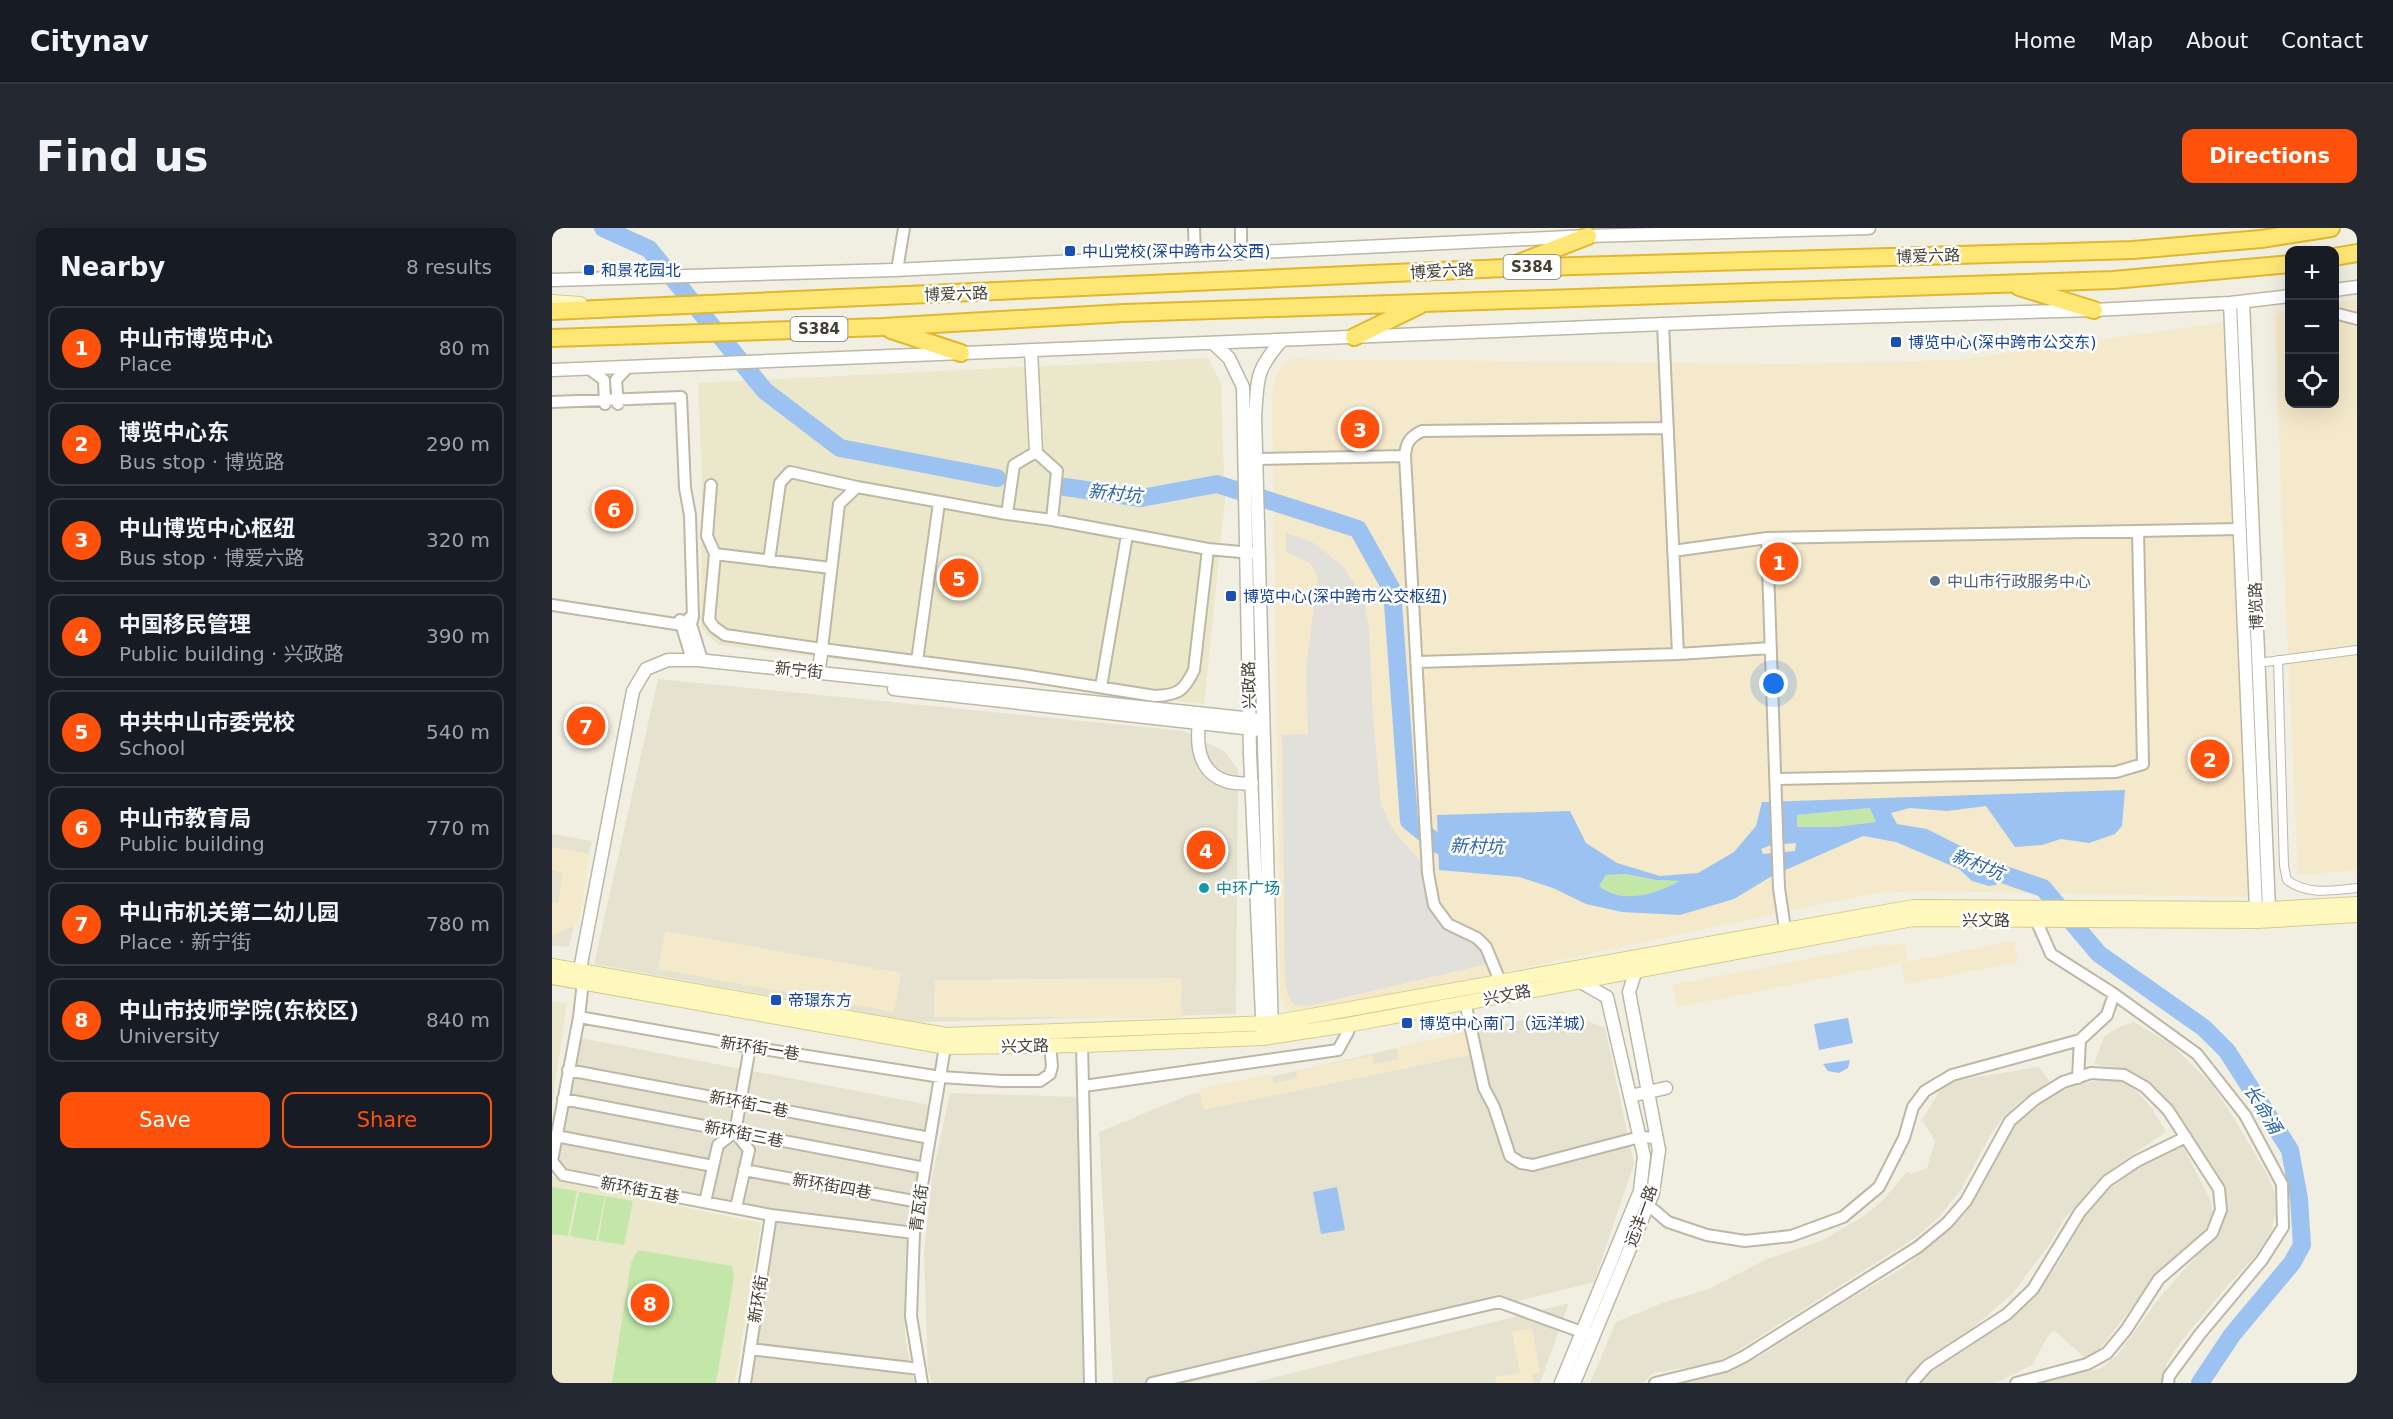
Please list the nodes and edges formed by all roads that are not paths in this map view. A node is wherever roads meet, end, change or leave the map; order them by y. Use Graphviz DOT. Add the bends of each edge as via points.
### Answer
graph roads {
  1 [pos="904,228"];
  2 [pos="1194,228"];
  3 [pos="1240,228"];
  4 [pos="1843,228"];
  5 [pos="1869,228"];
  6 [pos="2331,228"];
  7 [pos="1588,236"];
  8 [pos="1241,253"];
  9 [pos="2357,253"];
  10 [pos="1195,255"];
  11 [pos="2339,256"];
  12 [pos="2285,264"];
  13 [pos="1505,268"];
  14 [pos="897,270"];
  15 [pos="552,280"];
  16 [pos="2004,282"];
  17 [pos="2357,287"];
  18 [pos="2339,289"];
  19 [pos="2285,297"];
  20 [pos="552,302"];
  21 [pos="1426,302"];
  22 [pos="2243,302"];
  23 [pos="2230,303"];
  24 [pos="633,307"];
  25 [pos="2094,310"];
  26 [pos="552,311"];
  27 [pos="2339,315"];
  28 [pos="2357,320"];
  29 [pos="1663,324"];
  30 [pos="882,327"];
  31 [pos="556,338"];
  32 [pos="1354,338"];
  33 [pos="1282,340"];
  34 [pos="1213,343"];
  35 [pos="1031,350"];
  36 [pos="961,353"];
  37 [pos="628,367"];
  38 [pos="588,368"];
  39 [pos="552,370"];
  40 [pos="605,402"];
  41 [pos="618,402"];
  42 [pos="552,404"];
  43 [pos="1668,428"];
  44 [pos="1036,452"];
  45 [pos="1405,456"];
  46 [pos="1251,457"];
  47 [pos="711,485"];
  48 [pos="857,487"];
  49 [pos="939,502"];
  50 [pos="1007,514"];
  51 [pos="1052,520"];
  52 [pos="2240,529"];
  53 [pos="2138,531"];
  54 [pos="1127,535"];
  55 [pos="1767,538"];
  56 [pos="1209,549"];
  57 [pos="1673,551"];
  58 [pos="1253,553"];
  59 [pos="715,554"];
  60 [pos="768,561"];
  61 [pos="831,568"];
  62 [pos="552,603"];
  63 [pos="685,621"];
  64 [pos="1771,648"];
  65 [pos="822,649"];
  66 [pos="2357,650"];
  67 [pos="1677,654"];
  68 [pos="697,660"];
  69 [pos="2278,660"];
  70 [pos="917,661"];
  71 [pos="1418,662"];
  72 [pos="2258,663"];
  73 [pos="818,672"];
  74 [pos="1101,687"];
  75 [pos="1198,723"];
  76 [pos="1256,724"];
  77 [pos="1775,779"];
  78 [pos="1252,783"];
  79 [pos="2357,888"];
  80 [pos="2357,904"];
  81 [pos="2049,914"];
  82 [pos="2263,915"];
  83 [pos="2357,915"];
  84 [pos="2036,920"];
  85 [pos="1785,929"];
  86 [pos="552,966"];
  87 [pos="1636,970"];
  88 [pos="582,976"];
  89 [pos="552,977"];
  90 [pos="1500,981"];
  91 [pos="1579,981"];
  92 [pos="2114,994"];
  93 [pos="1466,1002"];
  94 [pos="579,1017"];
  95 [pos="1347,1025"];
  96 [pos="1267,1030"];
  97 [pos="2080,1040"];
  98 [pos="946,1041"];
  99 [pos="1050,1045"];
  100 [pos="1082,1045"];
  101 [pos="750,1047"];
  102 [pos="568,1070"];
  103 [pos="941,1077"];
  104 [pos="2078,1078"];
  105 [pos="1084,1086"];
  106 [pos="1666,1088"];
  107 [pos="1648,1092"];
  108 [pos="1630,1096"];
  109 [pos="563,1099"];
  110 [pos="741,1102"];
  111 [pos="735,1132"];
  112 [pos="556,1136"];
  113 [pos="1640,1137"];
  114 [pos="2186,1137"];
  115 [pos="930,1138"];
  116 [pos="1657,1138"];
  117 [pos="713,1166"];
  118 [pos="925,1168"];
  119 [pos="744,1170"];
  120 [pos="705,1202"];
  121 [pos="919,1202"];
  122 [pos="1645,1207"];
  123 [pos="736,1208"];
  124 [pos="771,1215"];
  125 [pos="914,1233"];
  126 [pos="1587,1334"];
  127 [pos="750,1349"];
  128 [pos="920,1369"];
  129 [pos="745,1383"];
  130 [pos="922,1383"];
  131 [pos="1090,1383"];
  132 [pos="1152,1383"];
  133 [pos="1561,1383"];
  134 [pos="1574,1383"];
  135 [pos="1655,1383"];
  136 [pos="1912,1383"];
  137 [pos="2016,1383"];
  138 [pos="2168,1383"];
  1 -- 14 [label="street"];
  2 -- 10 [label="street"];
  3 -- 8 [label="street"];
  4 -- 5 [label="street, 博爱六路"];
  4 -- 7 [label="street, 博爱六路"];
  6 -- 13 [label="highway, 博爱六路 / S384" via="2261,239 2133,250"];
  7 -- 8 [label="street, 博爱六路"];
  7 -- 13 [label="highway"];
  8 -- 10 [label="street, 博爱六路"];
  9 -- 11 [label="highway"];
  10 -- 14 [label="street, 博爱六路"];
  12 -- 16 [label="highway, 博爱六路 / S384" via="2114,280"];
  13 -- 24 [label="highway, 博爱六路 / S384"];
  14 -- 15 [label="street, 博爱六路"];
  16 -- 21 [label="highway, 博爱六路 / S384"];
  16 -- 25 [label="highway"];
  17 -- 18 [label="street"];
  19 -- 22 [label="street"];
  20 -- 24 [label="main road"];
  21 -- 30 [label="highway, 博爱六路 / S384"];
  21 -- 32 [label="highway"];
  22 -- 23 [label="street"];
  22 -- 72 [label="street, 博览路"];
  23 -- 25 [label="street"];
  23 -- 52 [label="street, 博览路"];
  24 -- 26 [label="highway, 博爱六路 / S384"];
  25 -- 29 [label="street"];
  27 -- 28 [label="street"];
  29 -- 32 [label="street"];
  29 -- 43 [label="street"];
  30 -- 31 [label="highway, 博爱六路 / S384"];
  30 -- 36 [label="highway"];
  32 -- 33 [label="street"];
  33 -- 34 [label="street"];
  33 -- 46 [label="street, 兴政路" via="1264,360 1258,374"];
  34 -- 35 [label="street"];
  34 -- 46 [label="street, 兴政路" via="1229,358 1244,387"];
  35 -- 36 [label="street"];
  35 -- 44 [label="street"];
  36 -- 37 [label="street"];
  37 -- 38 [label="street"];
  37 -- 41 [label="street" via="616,380"];
  38 -- 39 [label="street"];
  38 -- 40 [label="street" via="604,380"];
  40 -- 41 [label="street"];
  40 -- 42 [label="street"];
  41 -- 63 [label="street" via="681,397 693,618"];
  43 -- 45 [label="street" via="1422,431 1406,444"];
  43 -- 57 [label="street"];
  44 -- 50 [label="street" via="1014,465"];
  44 -- 51 [label="street" via="1057,471"];
  45 -- 46 [label="street"];
  45 -- 71 [label="street"];
  46 -- 58 [label="street, 兴政路"];
  47 -- 59 [label="street" via="707,536"];
  48 -- 49 [label="street"];
  48 -- 60 [label="street" via="790,472 780,483"];
  48 -- 61 [label="street" via="839,504"];
  49 -- 50 [label="street"];
  49 -- 70 [label="street"];
  50 -- 51 [label="street"];
  51 -- 54 [label="street"];
  52 -- 53 [label="street"];
  52 -- 82 [label="street, 博览路"];
  53 -- 55 [label="street"];
  53 -- 77 [label="street" via="2143,764 2116,772"];
  54 -- 56 [label="street"];
  54 -- 74 [label="street"];
  55 -- 57 [label="street"];
  55 -- 64 [label="street"];
  56 -- 58 [label="street"];
  56 -- 74 [label="street" via="1194,670 1187,684 1174,695 1155,696"];
  57 -- 67 [label="street"];
  58 -- 76 [label="street, 兴政路"];
  59 -- 60 [label="street"];
  59 -- 65 [label="street" via="709,620 714,627 726,635"];
  60 -- 61 [label="street"];
  61 -- 65 [label="street"];
  62 -- 63 [label="street"];
  63 -- 68 [label="street"];
  64 -- 67 [label="street"];
  64 -- 77 [label="street"];
  65 -- 70 [label="street"];
  65 -- 73 [label="street"];
  66 -- 69 [label="street"];
  67 -- 71 [label="street"];
  68 -- 73 [label="street, 新宁街"];
  68 -- 88 [label="street, 新宁街" via="668,660 646,669 633,691"];
  69 -- 72 [label="street"];
  69 -- 79 [label="street" via="2287,880 2298,888 2316,891"];
  70 -- 74 [label="street"];
  71 -- 90 [label="street" via="1426,857 1434,904 1449,924 1486,947"];
  72 -- 82 [label="street, 博览路"];
  73 -- 76 [label="street, 新宁街"];
  75 -- 76 [label="street"];
  75 -- 78 [label="street" via="1200,756 1207,769 1218,779"];
  75 -- 88 [label="street" via="700,668 670,669 652,675 640,693"];
  76 -- 78 [label="street, 兴政路"];
  76 -- 96 [label="street, 兴政路"];
  77 -- 85 [label="street" via="1779,888"];
  78 -- 96 [label="street, 兴政路"];
  80 -- 82 [label="main road, 兴文路"];
  81 -- 82 [label="main road, 兴文路"];
  81 -- 84 [label="main road, 兴文路"];
  81 -- 85 [label="main road, 兴文路" via="1913,907"];
  82 -- 83 [label="main road, 兴文路"];
  84 -- 87 [label="main road, 兴文路" via="1913,919"];
  84 -- 92 [label="street" via="2051,954"];
  85 -- 90 [label="main road, 兴文路"];
  86 -- 88 [label="main road, 兴文路"];
  87 -- 91 [label="main road, 兴文路"];
  87 -- 107 [label="street, 远洋一路" via="1629,992"];
  88 -- 89 [label="main road, 兴文路"];
  88 -- 94 [label="street, 新环街五巷"];
  88 -- 98 [label="main road, 兴文路"];
  90 -- 96 [label="main road, 兴文路"];
  91 -- 93 [label="main road, 兴文路"];
  91 -- 108 [label="street, 远洋一路" via="1607,997"];
  92 -- 97 [label="street" via="2107,1016"];
  92 -- 138 [label="street" via="2197,1054 2245,1115 2282,1184 2283,1227 2262,1260 2169,1376"];
  93 -- 95 [label="main road, 兴文路"];
  93 -- 113 [label="street" via="1484,1088 1510,1156 1533,1165"];
  94 -- 101 [label="street, 新环街一巷"];
  94 -- 102 [label="street, 新环街五巷"];
  95 -- 96 [label="main road, 兴文路"];
  95 -- 105 [label="street" via="1348,1032 1338,1050"];
  96 -- 98 [label="main road, 兴文路"];
  96 -- 100 [label="main road, 兴文路"];
  97 -- 104 [label="street"];
  97 -- 122 [label="street" via="1952,1075 1925,1091 1913,1107 1904,1138 1879,1187 1843,1217 1791,1236 1745,1241 1707,1235 1668,1222"];
  98 -- 99 [label="main road, 兴文路"];
  98 -- 103 [label="street, 青瓦街"];
  99 -- 100 [label="main road, 兴文路"];
  99 -- 103 [label="street, 新环街一巷" via="1050,1074 1040,1081"];
  100 -- 105 [label="street"];
  101 -- 103 [label="street, 新环街一巷"];
  101 -- 110 [label="street"];
  102 -- 109 [label="street, 新环街五巷"];
  102 -- 110 [label="street, 新环街二巷"];
  103 -- 115 [label="street, 青瓦街"];
  104 -- 114 [label="street" via="2091,1073 2124,1075 2161,1102"];
  104 -- 135 [label="street" via="2034,1100 2010,1121 1966,1201 1918,1247 1745,1356 1725,1366"];
  105 -- 131 [label="street"];
  106 -- 107 [label="street"];
  107 -- 108 [label="street"];
  107 -- 116 [label="street, 远洋一路"];
  108 -- 113 [label="street, 远洋一路"];
  109 -- 111 [label="street, 新环街三巷"];
  109 -- 112 [label="street, 新环街五巷"];
  110 -- 111 [label="street"];
  110 -- 115 [label="street, 新环街二巷"];
  111 -- 117 [label="street" via="718,1145"];
  111 -- 118 [label="street, 新环街三巷"];
  111 -- 119 [label="street" via="749,1150"];
  112 -- 117 [label="street"];
  112 -- 120 [label="street, 新环街五巷" via="552,1161 563,1175"];
  113 -- 116 [label="street"];
  113 -- 122 [label="street, 远洋一路" via="1644,1156 1640,1191"];
  114 -- 136 [label="street" via="2107,1181 2080,1212 2033,1289 2007,1314 1927,1366"];
  114 -- 137 [label="street" via="2219,1190 2221,1210 2212,1233 2159,1280 2107,1353 2087,1364"];
  115 -- 118 [label="street, 青瓦街"];
  116 -- 122 [label="street, 远洋一路" via="1653,1192"];
  117 -- 120 [label="street"];
  118 -- 121 [label="street, 青瓦街"];
  119 -- 121 [label="street, 新环街四巷"];
  119 -- 123 [label="street"];
  120 -- 123 [label="street, 新环街五巷"];
  121 -- 125 [label="street, 青瓦街"];
  122 -- 126 [label="street, 远洋一路"];
  123 -- 124 [label="street, 新环街五巷"];
  124 -- 125 [label="street, 新环街五巷"];
  124 -- 127 [label="street, 新环街"];
  125 -- 128 [label="street, 青瓦街" via="911,1316"];
  126 -- 132 [label="street" via="1499,1302"];
  126 -- 133 [label="street, 远洋一路"];
  126 -- 134 [label="street, 远洋一路"];
  127 -- 128 [label="street"];
  127 -- 129 [label="street, 新环街"];
  128 -- 130 [label="street, 青瓦街"];
}
